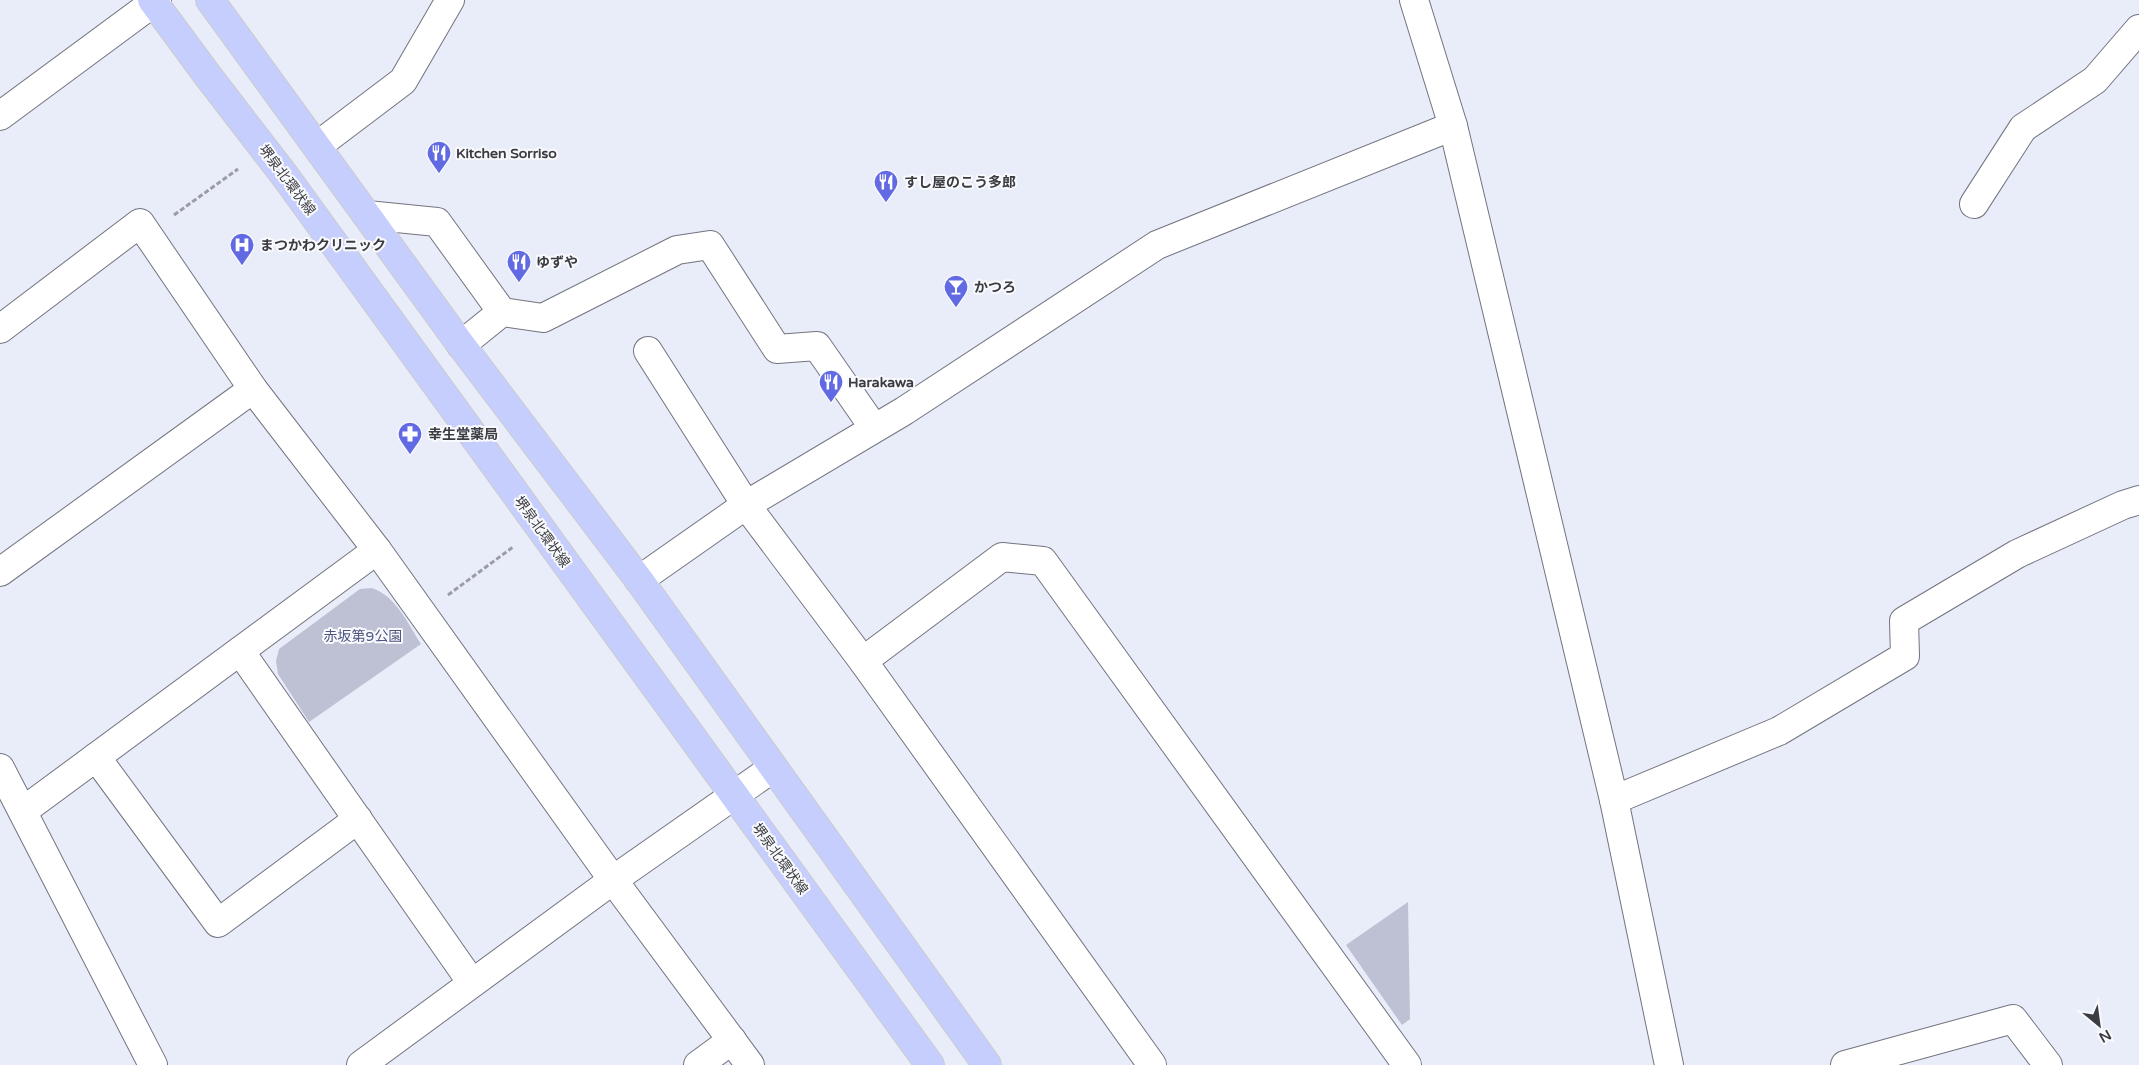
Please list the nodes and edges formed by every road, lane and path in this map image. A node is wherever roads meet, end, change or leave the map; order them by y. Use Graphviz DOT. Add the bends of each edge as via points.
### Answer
graph roads {
  1 [pos="210,0"];
  2 [pos="450,0"];
  3 [pos="1414,0"];
  4 [pos="154,1"];
  5 [pos="2139,29"];
  6 [pos="0,116"];
  7 [pos="1453,126"];
  8 [pos="317,146"];
  9 [pos="243,166"];
  10 [pos="1974,204"];
  11 [pos="367,215"];
  12 [pos="147,234"];
  13 [pos="502,312"];
  14 [pos="3,322"];
  15 [pos="461,345"];
  16 [pos="648,351"];
  17 [pos="253,389"];
  18 [pos="874,428"];
  19 [pos="2139,500"];
  20 [pos="746,505"];
  21 [pos="518,543"];
  22 [pos="377,550"];
  23 [pos="0,572"];
  24 [pos="640,580"];
  25 [pos="422,614"];
  26 [pos="240,651"];
  27 [pos="863,661"];
  28 [pos="96,757"];
  29 [pos="0,768"];
  30 [pos="774,768"];
  31 [pos="734,796"];
  32 [pos="1614,800"];
  33 [pos="23,811"];
  34 [pos="358,819"];
  35 [pos="613,880"];
  36 [pos="472,983"];
  37 [pos="732,1040"];
  38 [pos="153,1065"];
  39 [pos="361,1065"];
  40 [pos="698,1065"];
  41 [pos="750,1065"];
  42 [pos="930,1065"];
  43 [pos="987,1065"];
  44 [pos="1152,1065"];
  45 [pos="1407,1065"];
  46 [pos="1669,1065"];
  47 [pos="1845,1065"];
  48 [pos="2048,1065"];
  1 -- 8 [label="main road"];
  2 -- 8 [label="street" via="404,81"];
  3 -- 7 [label="street"];
  4 -- 6 [label="street"];
  4 -- 31 [label="main road, 堺泉北環状線" via="285,176"];
  5 -- 10 [label="street" via="2095,80 2023,128"];
  7 -- 18 [label="street" via="1157,245"];
  7 -- 32 [label="street"];
  8 -- 11 [label="main road"];
  9 -- 12 [label="path"];
  11 -- 13 [label="street" via="437,222"];
  11 -- 15 [label="main road"];
  12 -- 14 [label="street" via="140,223"];
  12 -- 17 [label="street"];
  13 -- 15 [label="street"];
  13 -- 18 [label="street" via="542,318 677,250 710,245 778,349 817,346"];
  15 -- 24 [label="main road"];
  16 -- 20 [label="street"];
  17 -- 22 [label="street"];
  17 -- 23 [label="street"];
  18 -- 20 [label="street"];
  19 -- 32 [label="street" via="2017,554 1904,621 1904,656 1779,731"];
  20 -- 24 [label="street"];
  20 -- 27 [label="street"];
  21 -- 25 [label="path"];
  22 -- 25 [label="street"];
  22 -- 26 [label="street"];
  24 -- 30 [label="main road"];
  25 -- 35 [label="street"];
  26 -- 28 [label="street"];
  26 -- 34 [label="street"];
  27 -- 44 [label="street"];
  27 -- 45 [label="street" via="1002,557 1043,561"];
  28 -- 33 [label="street"];
  28 -- 34 [label="street" via="218,924"];
  29 -- 33 [label="street"];
  30 -- 31 [label="street"];
  30 -- 43 [label="main road"];
  31 -- 35 [label="street"];
  31 -- 42 [label="main road, 堺泉北環状線"];
  32 -- 46 [label="street"];
  33 -- 38 [label="street"];
  34 -- 36 [label="street"];
  35 -- 36 [label="street"];
  35 -- 37 [label="street"];
  36 -- 39 [label="street"];
  37 -- 40 [label="street"];
  37 -- 41 [label="street"];
  47 -- 48 [label="street" via="2013,1019"];
}
